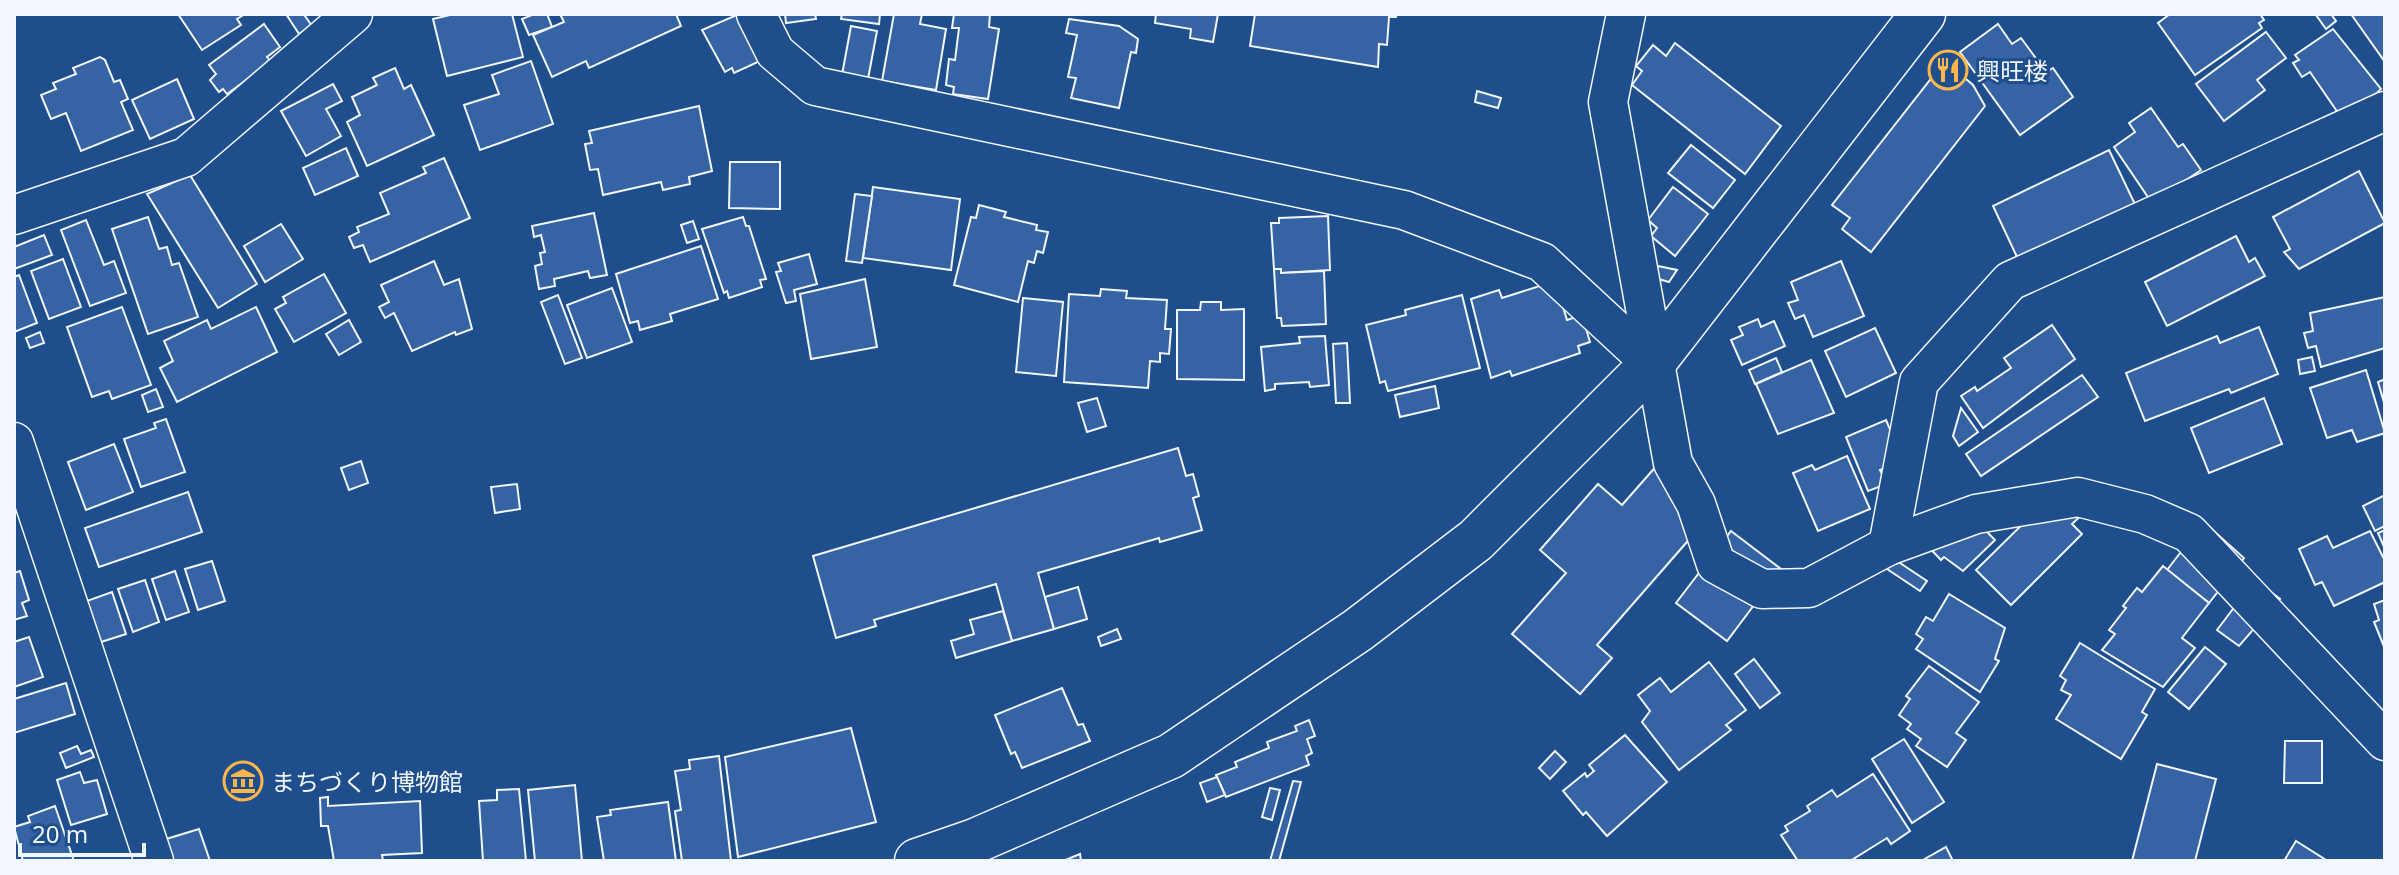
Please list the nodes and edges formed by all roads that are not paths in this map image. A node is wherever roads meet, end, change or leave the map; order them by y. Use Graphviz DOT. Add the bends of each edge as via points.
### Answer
graph roads {
  1 [pos="353,14"];
  2 [pos="756,14"];
  3 [pos="1626,14"];
  4 [pos="1923,14"];
  5 [pos="2385,111"];
  6 [pos="14,215"];
  7 [pos="1652,364"];
  8 [pos="14,442"];
  9 [pos="1888,546"];
  10 [pos="2385,741"];
  11 [pos="154,861"];
  12 [pos="917,861"];
  1 -- 6 [label="street" via="186,157"];
  2 -- 7 [label="street" via="775,52 815,86 1404,210 1542,262"];
  3 -- 7 [label="street" via="1608,102"];
  4 -- 7 [label="street"];
  5 -- 9 [label="street" via="2010,281 1919,382"];
  7 -- 9 [label="street" via="1673,463 1696,504 1716,564 1762,589 1809,588"];
  7 -- 12 [label="street" via="1476,540 1358,630 1171,756"];
  8 -- 11 [label="street"];
  9 -- 10 [label="street" via="1976,514 2078,497 2145,514 2189,533"];
}
